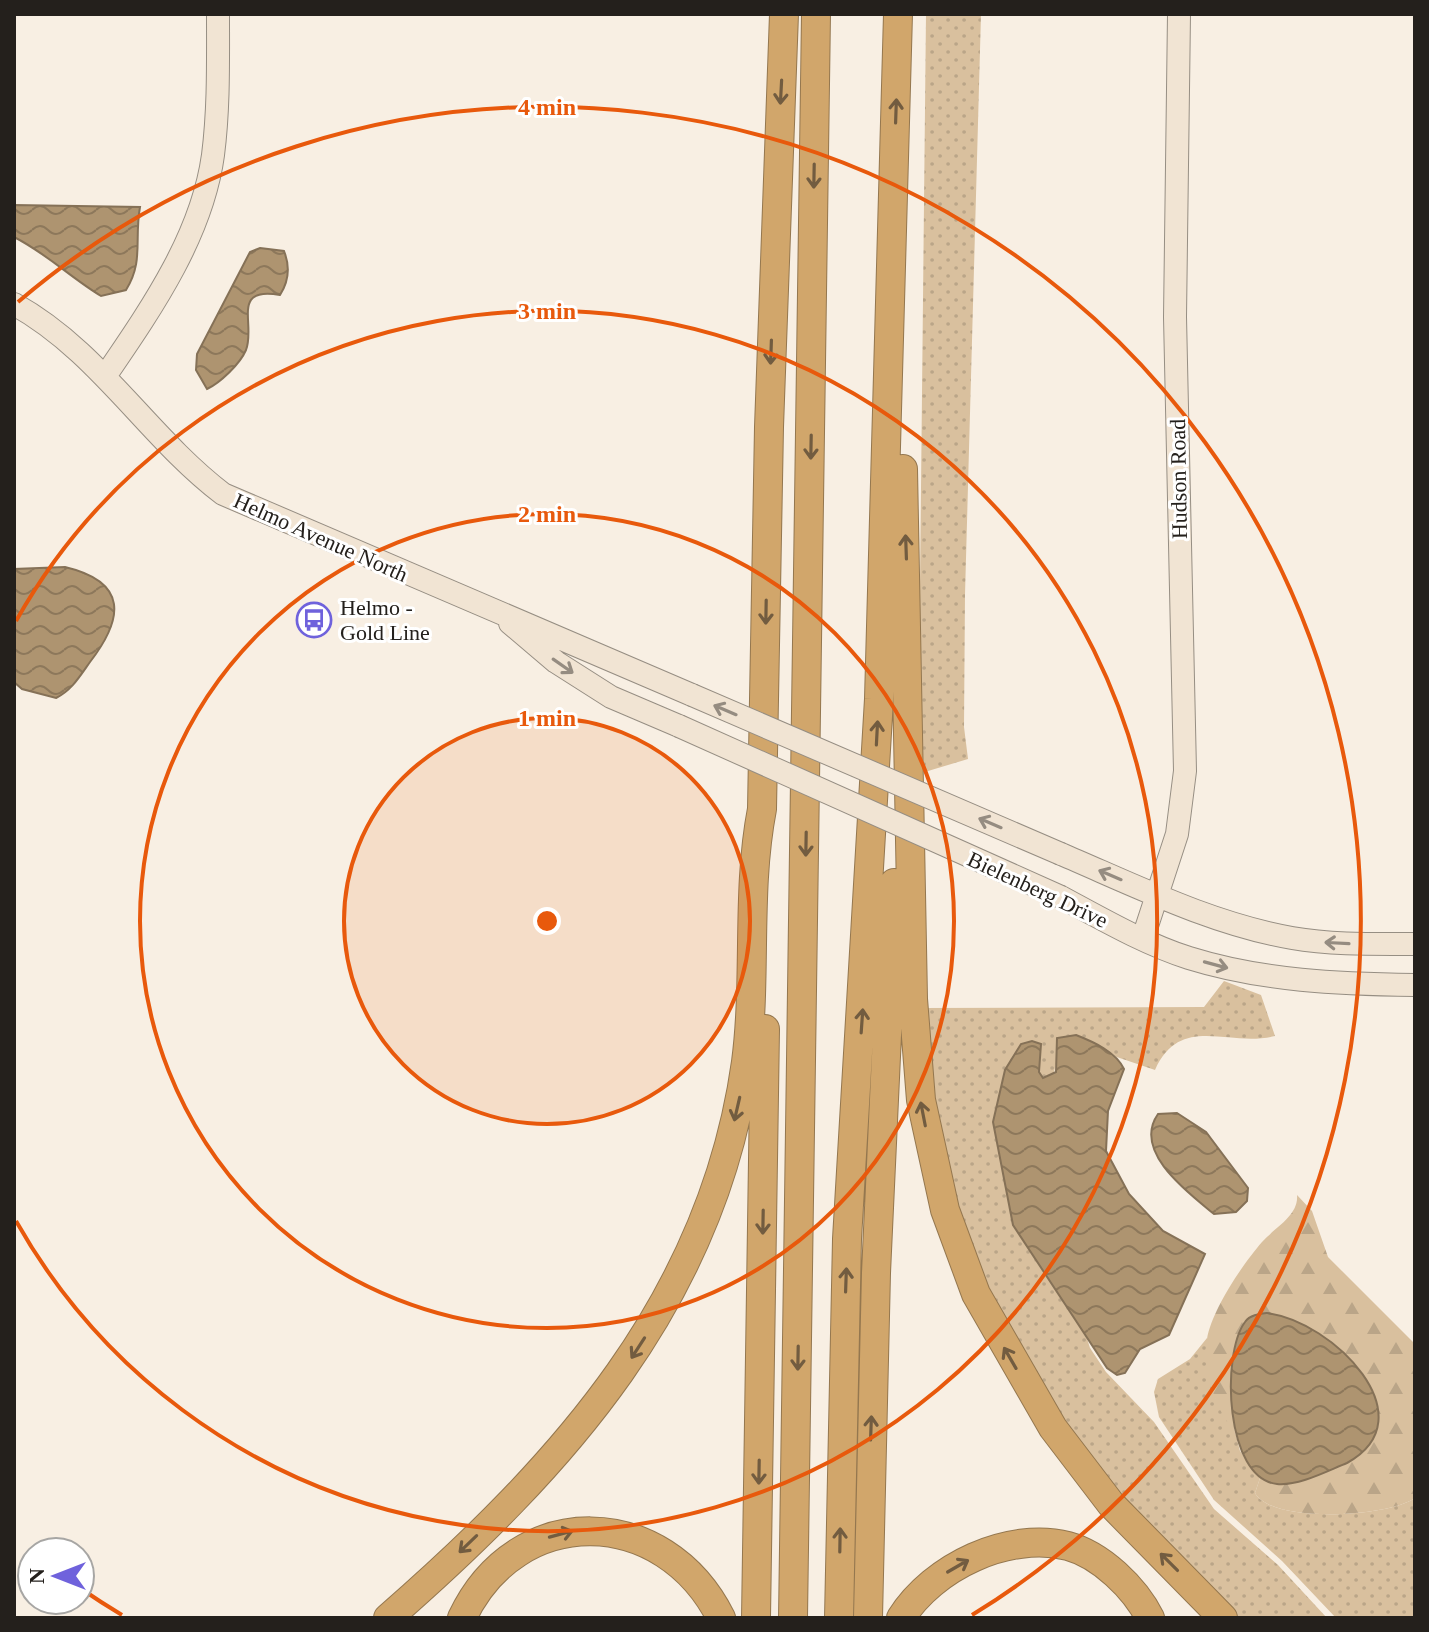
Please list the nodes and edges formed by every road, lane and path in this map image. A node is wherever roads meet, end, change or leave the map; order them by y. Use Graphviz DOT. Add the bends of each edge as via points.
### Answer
graph roads {
  1 [pos="218,14"];
  2 [pos="784,14"];
  3 [pos="816,14"];
  4 [pos="898,14"];
  5 [pos="1179,14"];
  6 [pos="894,189"];
  7 [pos="14,304"];
  8 [pos="106,375"];
  9 [pos="907,593"];
  10 [pos="503,617"];
  11 [pos="692,695"];
  12 [pos="679,726"];
  13 [pos="762,809"];
  14 [pos="1159,896"];
  15 [pos="1143,938"];
  16 [pos="1415,944"];
  17 [pos="1415,985"];
  18 [pos="388,1618"];
  19 [pos="462,1618"];
  20 [pos="721,1618"];
  21 [pos="756,1618"];
  22 [pos="793,1618"];
  23 [pos="839,1618"];
  24 [pos="868,1618"];
  25 [pos="901,1618"];
  26 [pos="1150,1618"];
  27 [pos="1223,1618"];
  1 -- 8 [label="street" via="218,106 203,197 173,270"];
  2 -- 13 [label="highway, one-way"];
  3 -- 22 [label="highway, one-way"];
  6 -- 4 [label="highway, one-way"];
  5 -- 14 [label="street, Hudson Road" via="1175,317 1185,771 1177,834"];
  9 -- 6 [label="highway, one-way"];
  23 -- 6 [label="highway, one-way" via="847,1239 879,699"];
  7 -- 8 [label="street, Helmo Avenue North"];
  8 -- 10 [label="street, Helmo Avenue North" via="165,445 223,494"];
  24 -- 9 [label="highway, one-way" via="875,1288"];
  27 -- 9 [label="highway, one-way" via="1111,1504 1053,1428 976,1294 945,1210 921,1100 913,999"];
  10 -- 11 [label="street, Helmo Avenue North" via="546,630"];
  10 -- 12 [label="street, Helmo Avenue North, one-way" via="556,662 611,697"];
  14 -- 11 [label="street, Bielenberg Drive, one-way, bridge"];
  12 -- 15 [label="street, Bielenberg Drive, bridge"];
  13 -- 18 [label="highway, one-way" via="745,1065 723,1166 695,1246 654,1323 580,1427"];
  13 -- 21 [label="highway, one-way" via="768,840"];
  14 -- 15 [label="street, Hudson Road"];
  16 -- 14 [label="street, Bielenberg Drive, one-way" via="1293,939"];
  15 -- 17 [label="street, Bielenberg Drive, one-way" via="1239,971 1323,982"];
  19 -- 20 [label="highway, one-way" via="494,1570 514,1555 556,1534 592,1530 656,1548 691,1574"];
  25 -- 26 [label="highway, one-way" via="931,1584 968,1561 1001,1549 1048,1545 1071,1547 1097,1560"];
}
